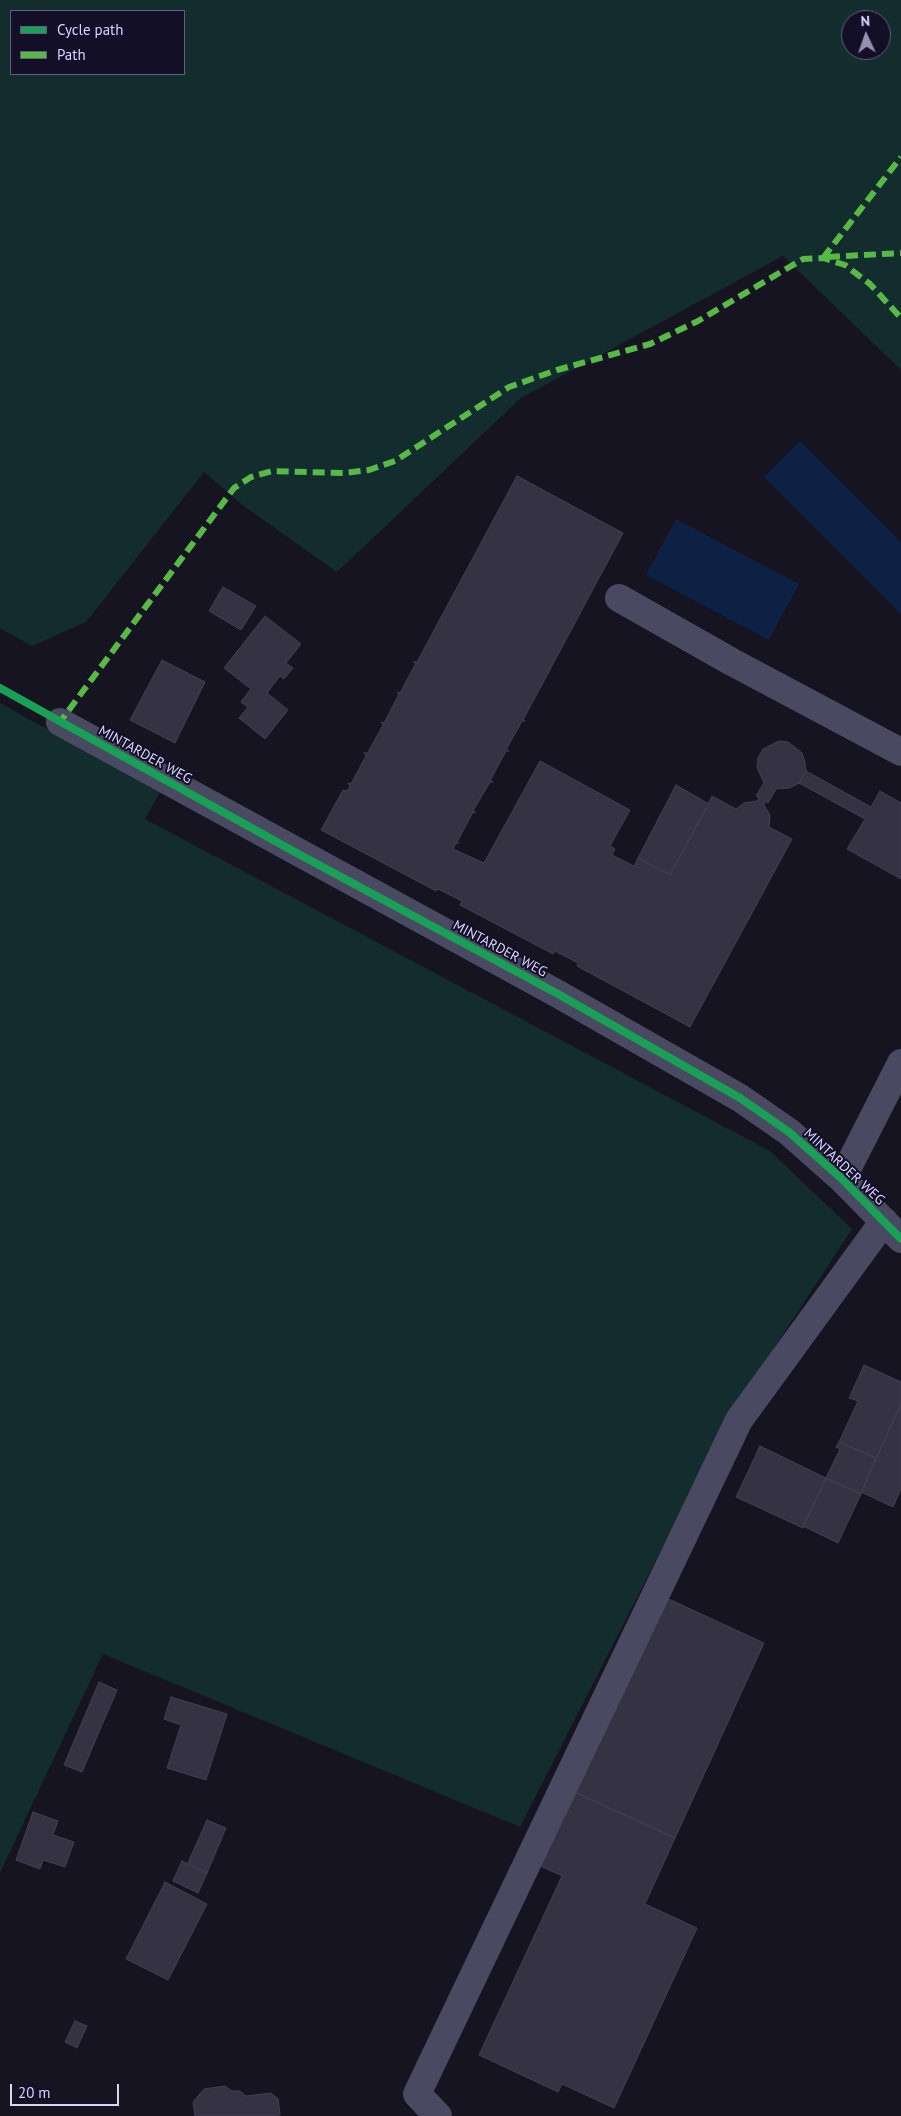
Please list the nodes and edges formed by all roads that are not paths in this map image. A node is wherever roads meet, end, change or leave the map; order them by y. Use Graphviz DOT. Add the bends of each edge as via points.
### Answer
graph roads {
  1 [pos="619,598"];
  2 [pos="60,722"];
  3 [pos="901,752"];
  4 [pos="901,1063"];
  5 [pos="842,1179"];
  6 [pos="893,1230"];
  7 [pos="438,2116"];
  1 -- 3 [label="street"];
  2 -- 5 [label="street, MINTARDER WEG" via="558,994 740,1098 789,1132"];
  4 -- 5 [label="street"];
  5 -- 6 [label="street, MINTARDER WEG"];
  6 -- 7 [label="street" via="739,1420 417,2094"];
}
